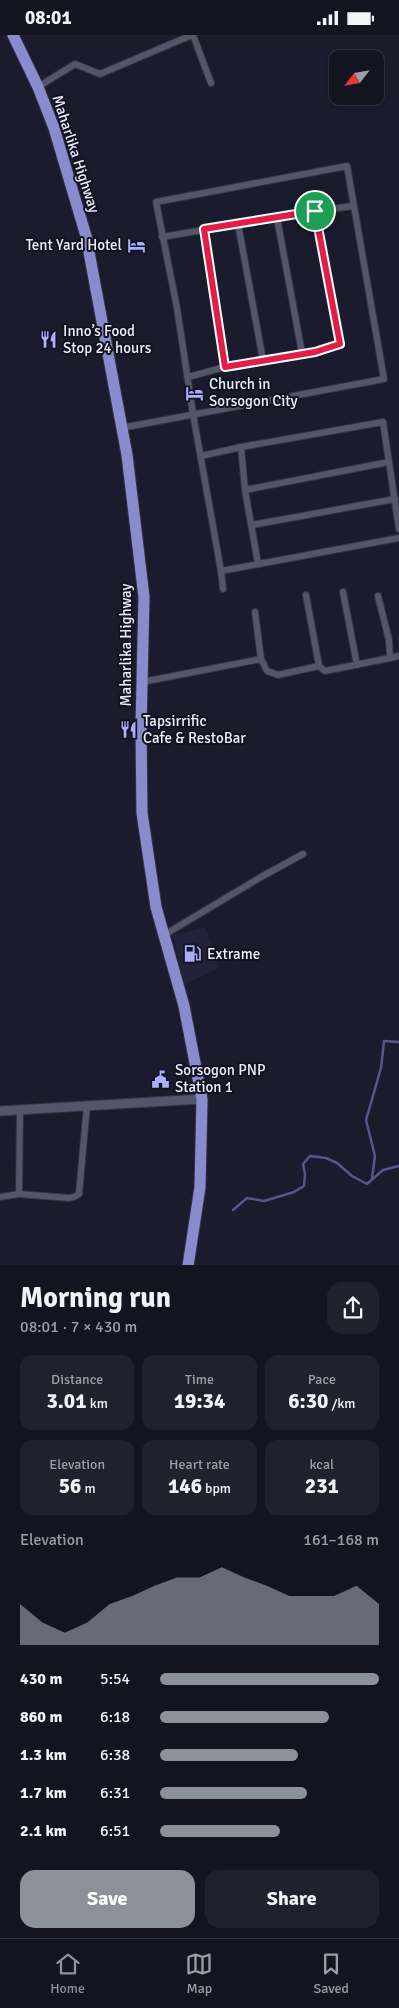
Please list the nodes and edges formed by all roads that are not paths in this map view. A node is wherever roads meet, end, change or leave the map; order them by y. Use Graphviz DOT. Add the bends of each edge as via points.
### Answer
graph roads {
  1 [pos="13,35"];
  2 [pos="193,35"];
  3 [pos="211,83"];
  4 [pos="38,87"];
  5 [pos="353,206"];
  6 [pos="315,211"];
  7 [pos="277,218"];
  8 [pos="238,224"];
  9 [pos="204,229"];
  10 [pos="162,237"];
  11 [pos="302,353"];
  12 [pos="263,361"];
  13 [pos="225,367"];
  14 [pos="188,377"];
  15 [pos="193,414"];
  16 [pos="121,428"];
  17 [pos="241,447"];
  18 [pos="201,456"];
  19 [pos="390,462"];
  20 [pos="245,490"];
  21 [pos="395,499"];
  22 [pos="252,525"];
  23 [pos="399,529"];
  24 [pos="399,538"];
  25 [pos="258,564"];
  26 [pos="221,571"];
  27 [pos="222,589"];
  28 [pos="343,592"];
  29 [pos="306,595"];
  30 [pos="378,596"];
  31 [pos="254,612"];
  32 [pos="399,656"];
  33 [pos="390,657"];
  34 [pos="261,659"];
  35 [pos="357,665"];
  36 [pos="319,667"];
  37 [pos="142,681"];
  38 [pos="303,854"];
  39 [pos="164,935"];
  40 [pos="202,1099"];
  41 [pos="87,1105"];
  42 [pos="0,1111"];
  43 [pos="20,1111"];
  44 [pos="18,1194"];
  45 [pos="0,1197"];
  46 [pos="188,1265"];
  1 -- 4 [label="highway, Maharlika Highway"];
  2 -- 3 [label="street"];
  2 -- 4 [label="street" via="100,74 75,64"];
  4 -- 16 [label="highway, Maharlika Highway" via="54,128 86,236"];
  5 -- 6 [label="street"];
  5 -- 10 [label="street" via="347,166 156,203"];
  5 -- 15 [label="street" via="384,379"];
  6 -- 7 [label="street"];
  6 -- 11 [label="street" via="340,344"];
  7 -- 8 [label="street"];
  7 -- 11 [label="street"];
  8 -- 9 [label="street"];
  8 -- 12 [label="street"];
  9 -- 10 [label="street"];
  9 -- 13 [label="street"];
  10 -- 14 [label="street"];
  11 -- 12 [label="street"];
  12 -- 13 [label="street"];
  13 -- 14 [label="street"];
  14 -- 15 [label="street"];
  15 -- 16 [label="street"];
  15 -- 18 [label="street"];
  16 -- 37 [label="highway, Maharlika Highway" via="144,597"];
  17 -- 18 [label="street"];
  17 -- 19 [label="street" via="383,422"];
  17 -- 20 [label="street"];
  18 -- 26 [label="street"];
  19 -- 20 [label="street"];
  19 -- 21 [label="street"];
  20 -- 22 [label="street"];
  21 -- 22 [label="street"];
  21 -- 23 [label="street"];
  22 -- 25 [label="street"];
  24 -- 25 [label="street"];
  25 -- 26 [label="street"];
  26 -- 27 [label="street"];
  28 -- 35 [label="street"];
  29 -- 36 [label="street"];
  30 -- 33 [label="street"];
  31 -- 34 [label="street"];
  32 -- 33 [label="street"];
  33 -- 35 [label="street"];
  34 -- 36 [label="street" via="267,671 278,675"];
  34 -- 37 [label="street"];
  35 -- 36 [label="street" via="326,671"];
  37 -- 39 [label="highway, Maharlika Highway" via="142,813 156,907"];
  38 -- 39 [label="street"];
  39 -- 40 [label="highway, Maharlika Highway" via="184,1006"];
  40 -- 41 [label="street"];
  40 -- 46 [label="highway, Maharlika Highway" via="200,1187"];
  41 -- 43 [label="street"];
  41 -- 44 [label="street" via="79,1194 69,1198"];
  42 -- 43 [label="street"];
  43 -- 44 [label="street"];
  44 -- 45 [label="street"];
}
